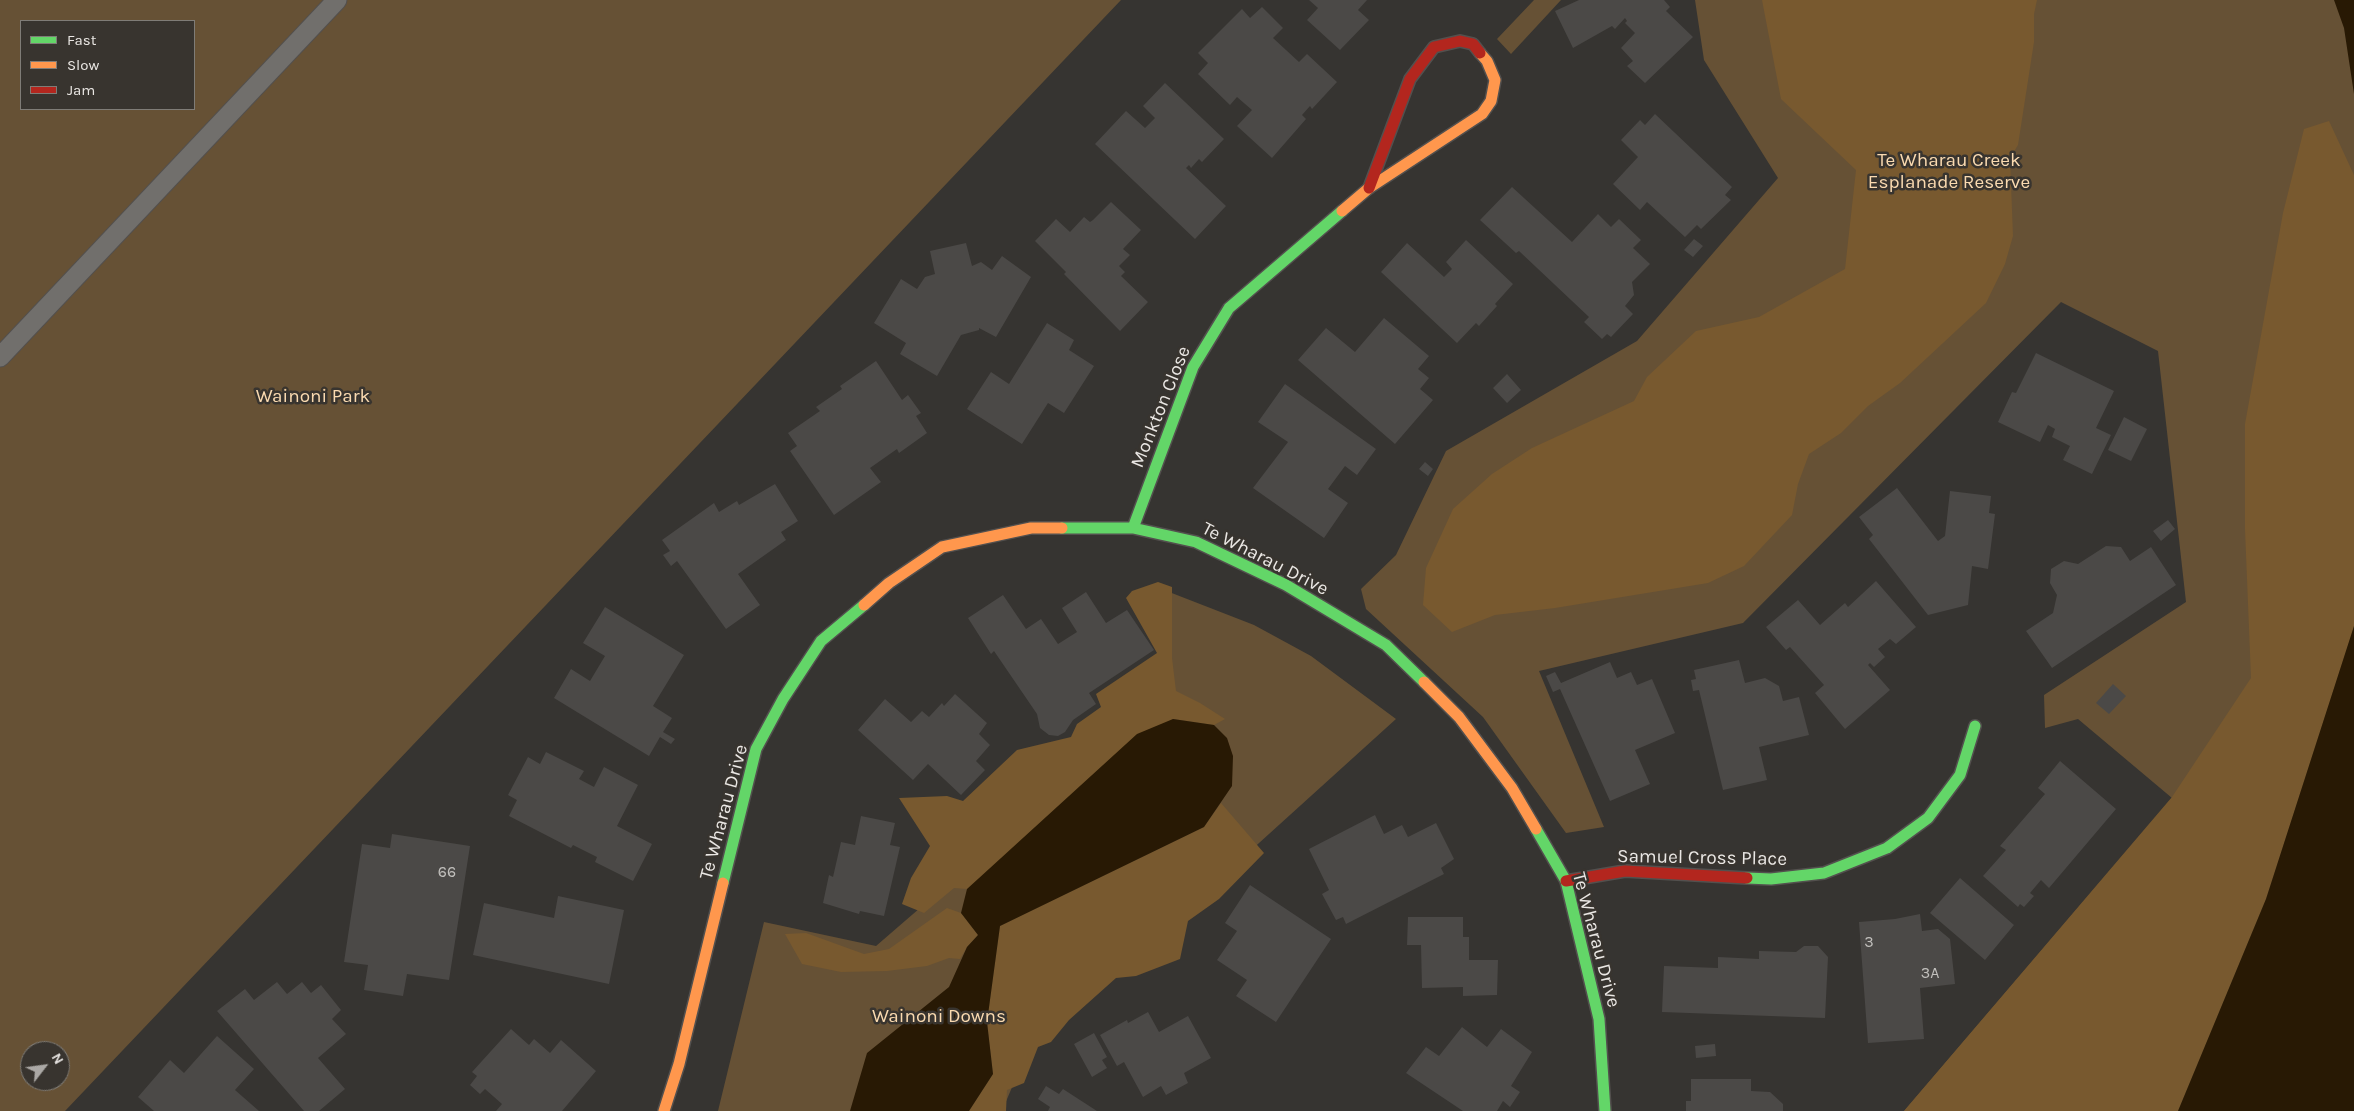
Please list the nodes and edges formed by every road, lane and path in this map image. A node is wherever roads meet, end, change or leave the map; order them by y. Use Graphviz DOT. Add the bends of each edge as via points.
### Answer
graph roads {
  1 [pos="337,0"];
  2 [pos="1369,188"];
  3 [pos="0,357"];
  4 [pos="1133,528"];
  5 [pos="1975,726"];
  6 [pos="1566,881"];
  7 [pos="664,1111"];
  8 [pos="1605,1111"];
  1 -- 3 [label="lane"];
  2 -- 2 [label="street, Monkton Close" via="1410,80 1434,47 1460,41 1473,44 1487,61 1495,80 1491,101 1482,114"];
  2 -- 4 [label="street, Monkton Close" via="1229,308 1193,367"];
  4 -- 6 [label="street, Te Wharau Drive" via="1196,542 1286,585 1386,645 1459,717 1512,788"];
  4 -- 7 [label="street, Te Wharau Drive" via="1031,528 942,547 889,583 821,641 783,699 756,750 679,1064"];
  5 -- 6 [label="street, Samuel Cross Place" via="1960,775 1928,818 1887,848 1824,873 1772,879 1625,871"];
  6 -- 8 [label="street, Te Wharau Drive" via="1599,1019"];
}
